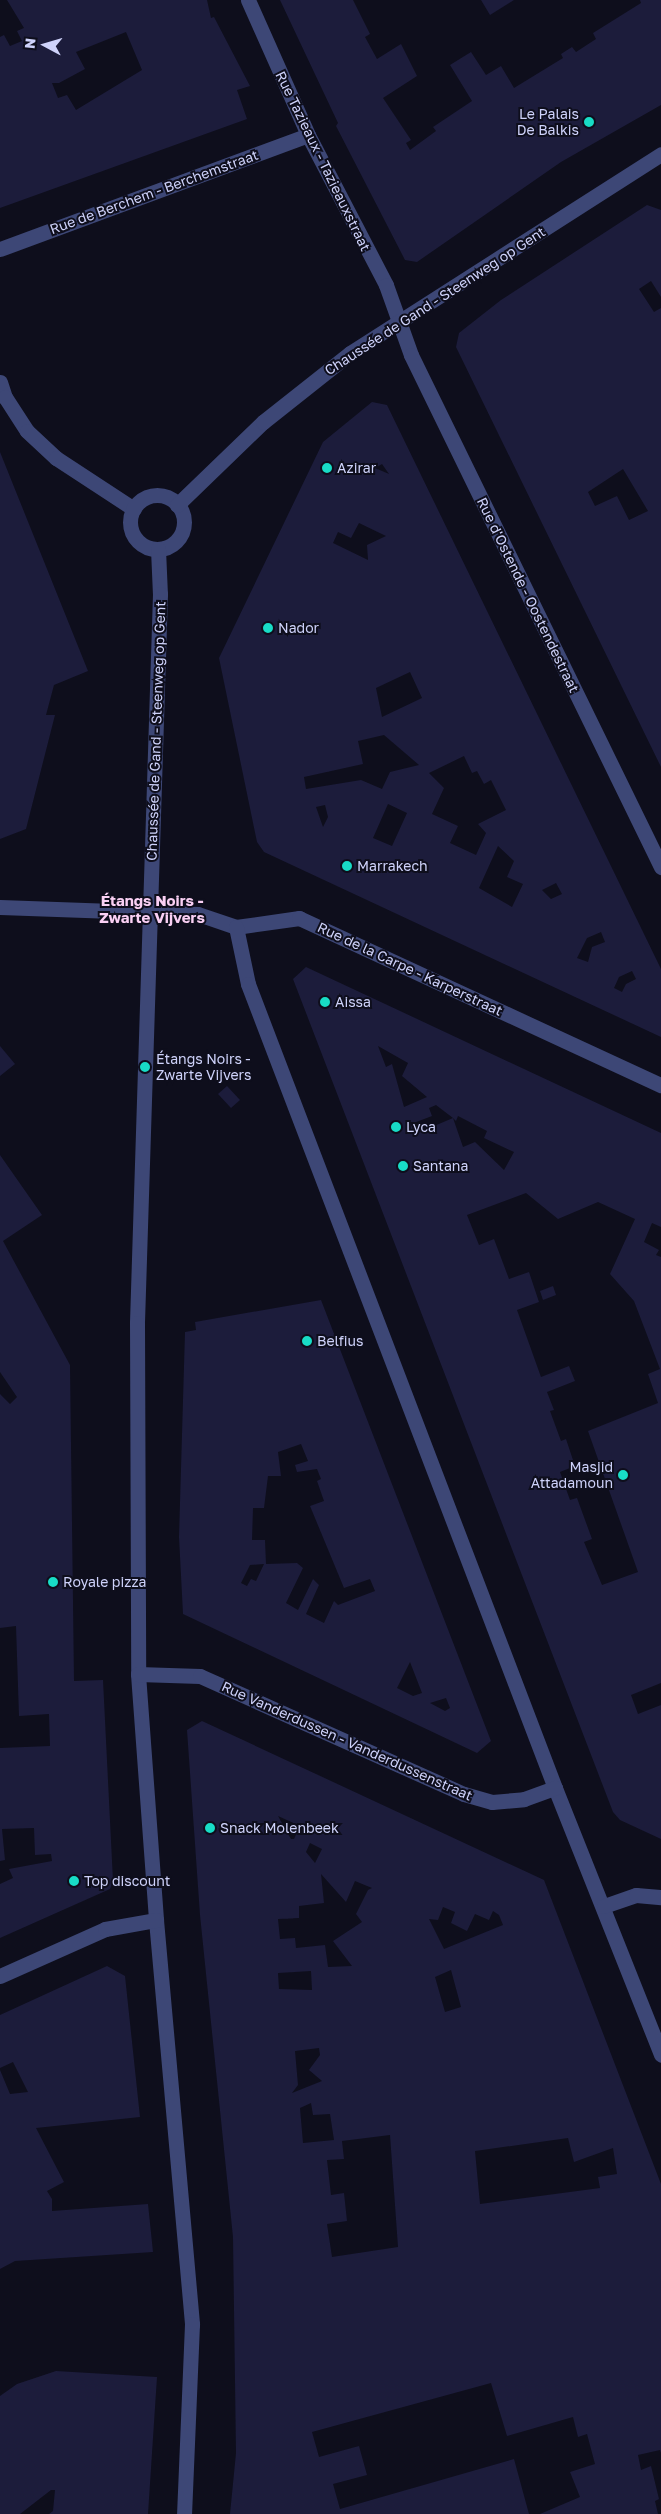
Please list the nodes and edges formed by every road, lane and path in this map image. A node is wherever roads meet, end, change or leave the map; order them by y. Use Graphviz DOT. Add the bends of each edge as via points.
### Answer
graph roads {
  1 [pos="248,0"];
  2 [pos="308,135"];
  3 [pos="661,154"];
  4 [pos="0,249"];
  5 [pos="399,322"];
  6 [pos="0,382"];
  7 [pos="178,504"];
  8 [pos="134,509"];
  9 [pos="158,549"];
  10 [pos="661,867"];
  11 [pos="0,906"];
  12 [pos="148,912"];
  13 [pos="236,927"];
  14 [pos="661,1085"];
  15 [pos="138,1674"];
  16 [pos="555,1788"];
  17 [pos="661,1897"];
  18 [pos="604,1906"];
  19 [pos="156,1920"];
  20 [pos="0,1976"];
  21 [pos="661,2055"];
  22 [pos="184,2514"];
  1 -- 2 [label="street, Rue Tazieaux - Tazieauxstraat"];
  2 -- 4 [label="street, Rue de Berchem - Berchemstraat" via="235,169 49,238"];
  2 -- 5 [label="street, Rue Tazieaux - Tazieauxstraat" via="386,285"];
  3 -- 5 [label="street, Chaussée de Gand - Steenweg op Gent"];
  5 -- 7 [label="street, Chaussée de Gand - Steenweg op Gent" via="350,353 262,422"];
  5 -- 10 [label="street, Rue d'Ostende - Oostendestraat" via="411,355"];
  6 -- 8 [label="street" via="5,397 27,431 56,458"];
  7 -- 8 [label="street" via="158,495 144,498"];
  7 -- 9 [label="street" via="184,523 182,533 168,547"];
  8 -- 9 [label="street" via="130,518 134,537 149,548"];
  9 -- 12 [label="street, Chaussée de Gand - Steenweg op Gent" via="160,594"];
  11 -- 12 [label="street, Rue de la Carpe - Karperstraat"];
  12 -- 13 [label="street, Rue de la Carpe - Karperstraat" via="198,914"];
  12 -- 15 [label="street, Chaussée de Gand - Steenweg op Gent" via="137,1323"];
  13 -- 14 [label="street, Rue de la Carpe - Karperstraat" via="299,918"];
  13 -- 16 [label="street" via="248,984"];
  15 -- 16 [label="street, Rue Vanderdussen - Vanderdussenstraat" via="200,1676 464,1794 492,1802 524,1799"];
  15 -- 19 [label="street, Chaussée de Gand - Steenweg op Gent"];
  16 -- 18 [label="street"];
  17 -- 18 [label="street" via="636,1894"];
  18 -- 21 [label="street"];
  19 -- 20 [label="street" via="105,1929"];
  19 -- 22 [label="street, Chaussée de Gand - Steenweg op Gent" via="192,2324"];
}
